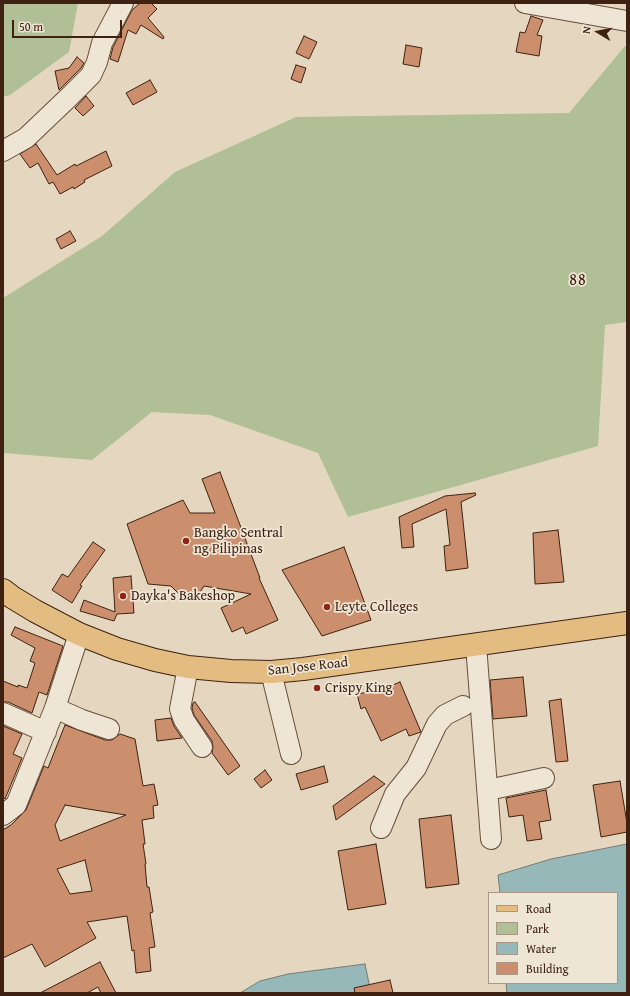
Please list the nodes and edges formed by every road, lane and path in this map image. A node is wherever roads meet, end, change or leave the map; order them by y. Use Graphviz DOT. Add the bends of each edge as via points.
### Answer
graph roads {
  1 [pos="123,3"];
  2 [pos="525,3"];
  3 [pos="627,21"];
  4 [pos="3,151"];
  5 [pos="3,590"];
  6 [pos="627,623"];
  7 [pos="79,634"];
  8 [pos="476,645"];
  9 [pos="188,667"];
  10 [pos="271,672"];
  11 [pos="463,706"];
  12 [pos="55,708"];
  13 [pos="3,713"];
  14 [pos="109,729"];
  15 [pos="46,732"];
  16 [pos="202,747"];
  17 [pos="291,754"];
  18 [pos="544,778"];
  19 [pos="488,790"];
  20 [pos="3,815"];
  21 [pos="381,828"];
  22 [pos="491,839"];
  1 -- 4 [label="street" via="102,43 91,75 26,138"];
  2 -- 3 [label="street"];
  5 -- 7 [label="main road, San Jose Road"];
  6 -- 8 [label="main road, San Jose Road"];
  7 -- 9 [label="main road, San Jose Road" via="117,649"];
  7 -- 12 [label="street"];
  8 -- 10 [label="main road, San Jose Road"];
  8 -- 19 [label="street"];
  9 -- 10 [label="main road, San Jose Road"];
  9 -- 16 [label="street" via="180,709 184,720"];
  10 -- 17 [label="street"];
  11 -- 21 [label="street" via="446,715 437,724 416,768 395,794"];
  12 -- 14 [label="street"];
  12 -- 15 [label="street"];
  13 -- 15 [label="street"];
  15 -- 20 [label="street" via="16,805"];
  18 -- 19 [label="street"];
  19 -- 22 [label="street"];
}
